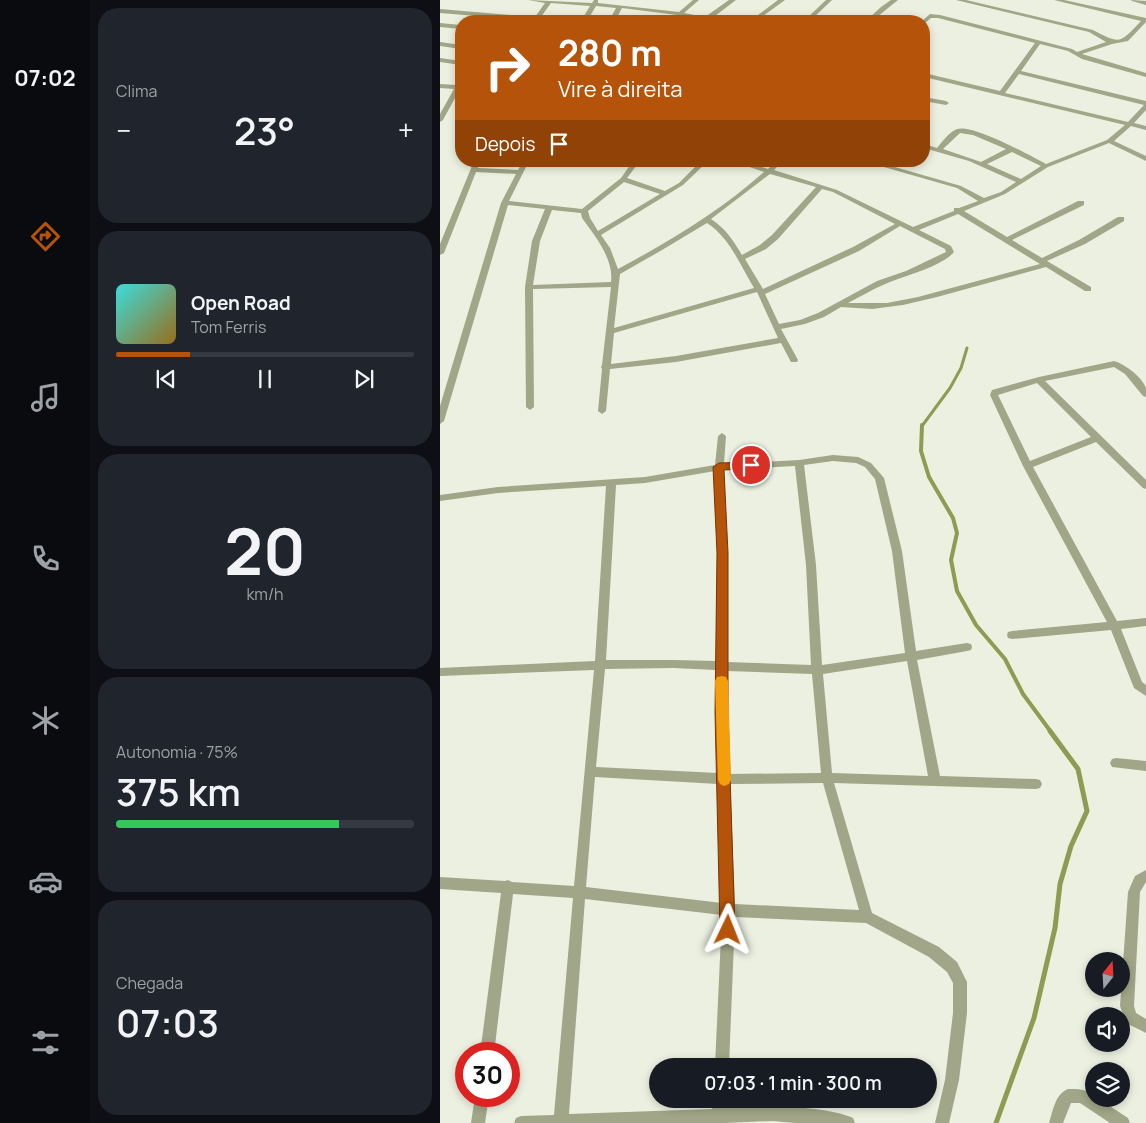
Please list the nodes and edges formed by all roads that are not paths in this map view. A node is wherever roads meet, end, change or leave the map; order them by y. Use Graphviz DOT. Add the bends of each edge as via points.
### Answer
graph roads {
  1 [pos="531,0"];
  2 [pos="644,0"];
  3 [pos="696,0"];
  4 [pos="733,0"];
  5 [pos="782,0"];
  6 [pos="829,0"];
  7 [pos="895,0"];
  8 [pos="960,0"];
  9 [pos="1057,0"];
  10 [pos="1134,0"];
  11 [pos="550,1"];
  12 [pos="595,2"];
  13 [pos="1146,3"];
  14 [pos="620,6"];
  15 [pos="636,8"];
  16 [pos="440,11"];
  17 [pos="681,13"];
  18 [pos="483,15"];
  19 [pos="540,15"];
  20 [pos="587,15"];
  21 [pos="615,15"];
  22 [pos="688,15"];
  23 [pos="711,15"];
  24 [pos="761,15"];
  25 [pos="813,15"];
  26 [pos="875,15"];
  27 [pos="930,16"];
  28 [pos="1145,20"];
  29 [pos="440,25"];
  30 [pos="455,26"];
  31 [pos="1111,42"];
  32 [pos="1038,43"];
  33 [pos="440,44"];
  34 [pos="455,46"];
  35 [pos="1077,54"];
  36 [pos="440,60"];
  37 [pos="455,62"];
  38 [pos="1018,72"];
  39 [pos="930,75"];
  40 [pos="1146,75"];
  41 [pos="455,84"];
  42 [pos="440,86"];
  43 [pos="455,93"];
  44 [pos="1002,93"];
  45 [pos="930,99"];
  46 [pos="946,103"];
  47 [pos="1146,104"];
  48 [pos="440,120"];
  49 [pos="1130,124"];
  50 [pos="1146,128"];
  51 [pos="1108,141"];
  52 [pos="930,148"];
  53 [pos="938,150"];
  54 [pos="1010,150"];
  55 [pos="1146,159"];
  56 [pos="982,164"];
  57 [pos="1046,166"];
  58 [pos="474,167"];
  59 [pos="523,167"];
  60 [pos="633,167"];
  61 [pos="699,167"];
  62 [pos="754,167"];
  63 [pos="774,167"];
  64 [pos="888,167"];
  65 [pos="473,170"];
  66 [pos="520,172"];
  67 [pos="769,172"];
  68 [pos="623,179"];
  69 [pos="1020,181"];
  70 [pos="821,186"];
  71 [pos="665,193"];
  72 [pos="982,200"];
  73 [pos="505,202"];
  74 [pos="1081,203"];
  75 [pos="549,208"];
  76 [pos="958,210"];
  77 [pos="584,211"];
  78 [pos="706,219"];
  79 [pos="1122,219"];
  80 [pos="899,224"];
  81 [pos="913,230"];
  82 [pos="597,235"];
  83 [pos="1008,240"];
  84 [pos="440,254"];
  85 [pos="740,258"];
  86 [pos="1044,262"];
  87 [pos="616,273"];
  88 [pos="616,284"];
  89 [pos="529,287"];
  90 [pos="1088,289"];
  91 [pos="760,291"];
  92 [pos="840,305"];
  93 [pos="776,327"];
  94 [pos="609,332"];
  95 [pos="784,340"];
  96 [pos="794,360"];
  97 [pos="605,367"];
  98 [pos="1039,380"];
  99 [pos="1146,394"];
  100 [pos="530,407"];
  101 [pos="602,411"];
  102 [pos="440,421"];
  103 [pos="722,436"];
  104 [pos="1098,438"];
  105 [pos="799,463"];
  106 [pos="1028,466"];
  107 [pos="719,467"];
  108 [pos="611,483"];
  109 [pos="1146,486"];
  110 [pos="440,499"];
  111 [pos="1146,622"];
  112 [pos="1114,624"];
  113 [pos="1012,635"];
  114 [pos="967,647"];
  115 [pos="911,655"];
  116 [pos="600,665"];
  117 [pos="722,667"];
  118 [pos="817,670"];
  119 [pos="440,672"];
  120 [pos="1146,691"];
  121 [pos="1116,763"];
  122 [pos="1146,766"];
  123 [pos="590,772"];
  124 [pos="827,778"];
  125 [pos="724,779"];
  126 [pos="935,781"];
  127 [pos="1036,784"];
  128 [pos="1146,876"];
  129 [pos="440,883"];
  130 [pos="508,886"];
  131 [pos="580,892"];
  132 [pos="729,910"];
  133 [pos="867,917"];
  134 [pos="1146,1026"];
  135 [pos="488,1042"];
  136 [pos="722,1058"];
  137 [pos="480,1107"];
  138 [pos="720,1108"];
  139 [pos="719,1117"];
  140 [pos="561,1122"];
  141 [pos="478,1123"];
  142 [pos="521,1123"];
  143 [pos="848,1123"];
  144 [pos="942,1123"];
  145 [pos="1056,1123"];
  146 [pos="1123,1123"];
  1 -- 11 [label="street"];
  2 -- 15 [label="street"];
  3 -- 17 [label="street"];
  4 -- 23 [label="street"];
  5 -- 24 [label="street"];
  6 -- 25 [label="street"];
  7 -- 26 [label="street"];
  8 -- 31 [label="street" via="1003,7 1091,31"];
  9 -- 28 [label="street"];
  10 -- 13 [label="street"];
  11 -- 12 [label="street"];
  11 -- 19 [label="street"];
  12 -- 14 [label="street"];
  12 -- 20 [label="street"];
  14 -- 15 [label="street"];
  14 -- 21 [label="street"];
  15 -- 17 [label="street"];
  16 -- 18 [label="street"];
  17 -- 22 [label="street"];
  27 -- 32 [label="street"];
  28 -- 31 [label="street" via="1126,40"];
  29 -- 30 [label="street"];
  31 -- 35 [label="street"];
  32 -- 35 [label="street"];
  32 -- 38 [label="street"];
  33 -- 34 [label="street"];
  35 -- 40 [label="street"];
  36 -- 37 [label="street"];
  38 -- 44 [label="street"];
  38 -- 47 [label="street"];
  39 -- 44 [label="street"];
  41 -- 42 [label="street"];
  43 -- 48 [label="street"];
  44 -- 49 [label="street"];
  45 -- 46 [label="street"];
  47 -- 49 [label="street"];
  49 -- 50 [label="street"];
  49 -- 51 [label="street"];
  51 -- 55 [label="street"];
  51 -- 57 [label="street"];
  52 -- 53 [label="street"];
  53 -- 54 [label="street" via="962,131 977,134"];
  53 -- 56 [label="street"];
  54 -- 56 [label="street"];
  54 -- 57 [label="street"];
  56 -- 69 [label="street"];
  57 -- 69 [label="street"];
  58 -- 65 [label="street"];
  59 -- 66 [label="street"];
  60 -- 68 [label="street"];
  61 -- 71 [label="street"];
  62 -- 67 [label="street"];
  63 -- 67 [label="street"];
  64 -- 72 [label="street" via="959,186"];
  65 -- 66 [label="street"];
  65 -- 84 [label="street"];
  66 -- 73 [label="street"];
  67 -- 70 [label="street"];
  67 -- 78 [label="street" via="731,204"];
  68 -- 71 [label="street"];
  68 -- 77 [label="street"];
  69 -- 72 [label="street" via="1003,193"];
  70 -- 80 [label="street" via="862,203"];
  70 -- 85 [label="street" via="775,237"];
  71 -- 82 [label="street"];
  72 -- 76 [label="street"];
  73 -- 75 [label="street"];
  73 -- 102 [label="street"];
  74 -- 83 [label="street"];
  75 -- 77 [label="street"];
  75 -- 89 [label="street" via="536,240"];
  76 -- 81 [label="street"];
  76 -- 83 [label="street"];
  77 -- 82 [label="street"];
  78 -- 85 [label="street" via="725,234"];
  78 -- 87 [label="street"];
  79 -- 86 [label="street"];
  80 -- 81 [label="street"];
  80 -- 91 [label="street" via="856,249"];
  81 -- 92 [label="street" via="950,252"];
  82 -- 87 [label="street"];
  83 -- 86 [label="street"];
  85 -- 91 [label="street"];
  86 -- 90 [label="street"];
  86 -- 92 [label="street" via="985,283 891,306"];
  87 -- 88 [label="street"];
  88 -- 89 [label="street"];
  88 -- 94 [label="street"];
  89 -- 100 [label="street"];
  91 -- 93 [label="street"];
  91 -- 94 [label="street"];
  92 -- 93 [label="street" via="810,320"];
  93 -- 95 [label="street"];
  94 -- 97 [label="street"];
  95 -- 96 [label="street"];
  95 -- 97 [label="street" via="676,359"];
  97 -- 101 [label="street"];
  98 -- 99 [label="street" via="1119,364"];
  98 -- 104 [label="street"];
  98 -- 106 [label="street" via="995,392 994,395"];
  103 -- 107 [label="street"];
  104 -- 106 [label="street"];
  104 -- 109 [label="street"];
  105 -- 107 [label="street"];
  105 -- 115 [label="street" via="833,458 858,460 868,465 879,478 897,551"];
  105 -- 118 [label="street" via="811,565"];
  106 -- 112 [label="street"];
  107 -- 108 [label="street"];
  107 -- 117 [label="street"];
  108 -- 110 [label="street" via="498,490"];
  108 -- 116 [label="street"];
  111 -- 112 [label="street"];
  112 -- 113 [label="street"];
  112 -- 120 [label="street" via="1138,685"];
  114 -- 115 [label="street"];
  115 -- 118 [label="street"];
  115 -- 126 [label="street"];
  116 -- 117 [label="street"];
  116 -- 119 [label="street"];
  116 -- 123 [label="street"];
  117 -- 118 [label="street"];
  117 -- 125 [label="street"];
  118 -- 124 [label="street"];
  121 -- 122 [label="street"];
  123 -- 125 [label="street"];
  123 -- 131 [label="street"];
  124 -- 125 [label="street"];
  124 -- 126 [label="street"];
  124 -- 133 [label="street"];
  125 -- 132 [label="street"];
  126 -- 127 [label="street"];
  128 -- 134 [label="street" via="1141,877 1134,892 1127,1006 1131,1018"];
  129 -- 130 [label="street"];
  130 -- 131 [label="street"];
  130 -- 135 [label="street"];
  131 -- 132 [label="street"];
  131 -- 140 [label="street"];
  132 -- 133 [label="street"];
  132 -- 136 [label="street"];
  133 -- 144 [label="street" via="934,952 952,967 960,982 960,1013 952,1080"];
  137 -- 141 [label="street"];
  138 -- 139 [label="street"];
  139 -- 140 [label="street"];
  139 -- 143 [label="street" via="773,1114"];
  140 -- 142 [label="street"];
  145 -- 146 [label="street" via="1063,1102 1068,1096 1075,1095 1082,1096"];
}
